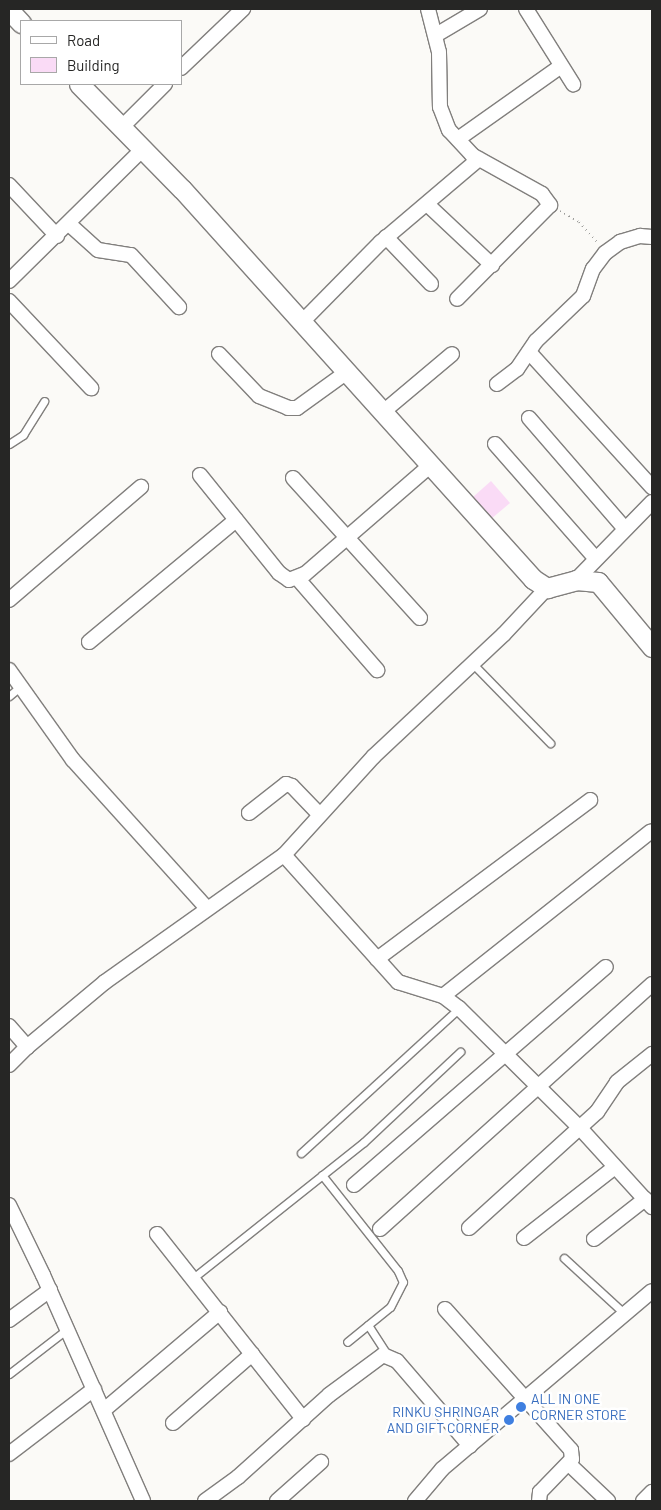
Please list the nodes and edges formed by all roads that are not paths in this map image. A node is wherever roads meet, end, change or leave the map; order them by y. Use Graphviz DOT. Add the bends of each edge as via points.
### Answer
graph roads {
  1 [pos="243,9"];
  2 [pos="428,9"];
  3 [pos="480,9"];
  4 [pos="526,9"];
  5 [pos="9,10"];
  6 [pos="20,22"];
  7 [pos="436,35"];
  8 [pos="561,66"];
  9 [pos="182,67"];
  10 [pos="573,84"];
  11 [pos="80,85"];
  12 [pos="164,85"];
  13 [pos="122,127"];
  14 [pos="458,139"];
  15 [pos="143,149"];
  16 [pos="479,159"];
  17 [pos="9,185"];
  18 [pos="428,205"];
  19 [pos="69,224"];
  20 [pos="57,236"];
  21 [pos="652,237"];
  22 [pos="386,238"];
  23 [pos="492,265"];
  24 [pos="9,281"];
  25 [pos="431,284"];
  26 [pos="457,299"];
  27 [pos="9,301"];
  28 [pos="178,308"];
  29 [pos="302,322"];
  30 [pos="529,352"];
  31 [pos="219,354"];
  32 [pos="452,354"];
  33 [pos="347,372"];
  34 [pos="498,384"];
  35 [pos="91,388"];
  36 [pos="44,401"];
  37 [pos="383,412"];
  38 [pos="529,418"];
  39 [pos="9,444"];
  40 [pos="495,444"];
  41 [pos="431,465"];
  42 [pos="200,476"];
  43 [pos="293,478"];
  44 [pos="141,487"];
  45 [pos="652,487"];
  46 [pos="652,502"];
  47 [pos="236,520"];
  48 [pos="625,529"];
  49 [pos="348,538"];
  50 [pos="595,558"];
  51 [pos="298,579"];
  52 [pos="576,580"];
  53 [pos="547,588"];
  54 [pos="9,600"];
  55 [pos="420,618"];
  56 [pos="90,642"];
  57 [pos="652,647"];
  58 [pos="472,663"];
  59 [pos="9,670"];
  60 [pos="377,670"];
  61 [pos="20,686"];
  62 [pos="9,696"];
  63 [pos="550,743"];
  64 [pos="590,800"];
  65 [pos="250,813"];
  66 [pos="320,815"];
  67 [pos="651,831"];
  68 [pos="284,855"];
  69 [pos="206,907"];
  70 [pos="377,959"];
  71 [pos="606,967"];
  72 [pos="652,984"];
  73 [pos="443,996"];
  74 [pos="459,1008"];
  75 [pos="9,1026"];
  76 [pos="27,1047"];
  77 [pos="460,1052"];
  78 [pos="502,1054"];
  79 [pos="652,1054"];
  80 [pos="9,1065"];
  81 [pos="537,1089"];
  82 [pos="580,1128"];
  83 [pos="301,1153"];
  84 [pos="616,1167"];
  85 [pos="322,1175"];
  86 [pos="354,1185"];
  87 [pos="648,1203"];
  88 [pos="9,1205"];
  89 [pos="469,1228"];
  90 [pos="380,1229"];
  91 [pos="157,1234"];
  92 [pos="524,1238"];
  93 [pos="594,1239"];
  94 [pos="564,1258"];
  95 [pos="193,1278"];
  96 [pos="50,1290"];
  97 [pos="652,1291"];
  98 [pos="445,1309"];
  99 [pos="220,1312"];
  100 [pos="625,1314"];
  101 [pos="9,1320"];
  102 [pos="368,1325"];
  103 [pos="66,1330"];
  104 [pos="347,1342"];
  105 [pos="252,1354"];
  106 [pos="387,1354"];
  107 [pos="9,1374"];
  108 [pos="94,1389"];
  109 [pos="525,1400"];
  110 [pos="104,1410"];
  111 [pos="303,1419"];
  112 [pos="173,1423"];
  113 [pos="470,1446"];
  114 [pos="9,1454"];
  115 [pos="321,1462"];
  116 [pos="569,1464"];
  117 [pos="652,1492"];
  118 [pos="142,1501"];
  119 [pos="205,1501"];
  120 [pos="278,1501"];
  121 [pos="415,1501"];
  122 [pos="539,1501"];
  123 [pos="608,1501"];
  124 [pos="643,1501"];
  1 -- 9 [label="street"];
  2 -- 7 [label="street"];
  3 -- 7 [label="street"];
  4 -- 8 [label="street"];
  5 -- 6 [label="main road"];
  7 -- 14 [label="street" via="442,118"];
  8 -- 10 [label="street"];
  8 -- 14 [label="street"];
  11 -- 13 [label="main road"];
  12 -- 13 [label="street"];
  13 -- 15 [label="main road"];
  14 -- 16 [label="street"];
  15 -- 19 [label="street"];
  15 -- 29 [label="main road"];
  16 -- 18 [label="street"];
  16 -- 23 [label="street" via="542,194 550,205"];
  17 -- 20 [label="street"];
  18 -- 22 [label="street"];
  18 -- 23 [label="street"];
  19 -- 20 [label="street"];
  19 -- 28 [label="street" via="98,250 131,255"];
  20 -- 24 [label="street"];
  21 -- 30 [label="street" via="640,236 620,242 605,253 593,269 583,296"];
  22 -- 25 [label="street"];
  22 -- 29 [label="street"];
  23 -- 26 [label="street"];
  27 -- 35 [label="street"];
  29 -- 33 [label="main road"];
  30 -- 34 [label="street"];
  30 -- 45 [label="street"];
  31 -- 33 [label="street" via="259,396 288,408 297,408"];
  32 -- 37 [label="street"];
  33 -- 37 [label="main road"];
  36 -- 39 [label="lane" via="23,435"];
  37 -- 41 [label="main road"];
  38 -- 48 [label="street"];
  40 -- 50 [label="street"];
  41 -- 49 [label="street"];
  41 -- 53 [label="main road" via="533,579"];
  42 -- 47 [label="street"];
  43 -- 49 [label="street"];
  44 -- 54 [label="street"];
  46 -- 48 [label="street"];
  47 -- 51 [label="street" via="279,573 290,580"];
  47 -- 56 [label="street"];
  48 -- 50 [label="street"];
  49 -- 51 [label="street"];
  49 -- 55 [label="street"];
  50 -- 52 [label="street"];
  51 -- 60 [label="street"];
  52 -- 53 [label="main road"];
  52 -- 57 [label="main road" via="598,582"];
  53 -- 58 [label="street"];
  58 -- 63 [label="lane"];
  58 -- 66 [label="street" via="374,756"];
  59 -- 61 [label="street"];
  61 -- 62 [label="lane"];
  61 -- 69 [label="street" via="73,760"];
  64 -- 70 [label="street"];
  65 -- 66 [label="street" via="286,784 292,786"];
  66 -- 68 [label="street"];
  67 -- 73 [label="street"];
  68 -- 69 [label="street"];
  68 -- 70 [label="street"];
  69 -- 76 [label="street" via="105,982"];
  70 -- 73 [label="street" via="398,982"];
  71 -- 78 [label="street"];
  72 -- 81 [label="street"];
  73 -- 74 [label="street"];
  74 -- 78 [label="street"];
  74 -- 83 [label="lane"];
  75 -- 76 [label="street"];
  76 -- 80 [label="street"];
  77 -- 85 [label="lane" via="364,1142"];
  78 -- 81 [label="street"];
  78 -- 86 [label="street"];
  79 -- 82 [label="street" via="617,1082"];
  81 -- 82 [label="street"];
  81 -- 90 [label="street"];
  82 -- 84 [label="street"];
  82 -- 89 [label="street"];
  84 -- 87 [label="street"];
  84 -- 92 [label="street"];
  85 -- 95 [label="lane"];
  85 -- 102 [label="lane" via="398,1270 403,1282 390,1307"];
  87 -- 93 [label="street"];
  88 -- 96 [label="street"];
  91 -- 95 [label="street"];
  94 -- 100 [label="lane"];
  95 -- 99 [label="street"];
  96 -- 101 [label="street"];
  96 -- 103 [label="street"];
  97 -- 100 [label="street"];
  98 -- 109 [label="street"];
  99 -- 105 [label="street"];
  99 -- 110 [label="street"];
  100 -- 109 [label="street"];
  102 -- 104 [label="lane"];
  102 -- 106 [label="lane"];
  103 -- 107 [label="lane"];
  103 -- 108 [label="street"];
  105 -- 111 [label="street"];
  105 -- 112 [label="street"];
  106 -- 111 [label="street" via="377,1358"];
  106 -- 113 [label="street" via="397,1361"];
  108 -- 110 [label="street"];
  108 -- 114 [label="street"];
  109 -- 113 [label="street"];
  109 -- 116 [label="street" via="571,1450"];
  110 -- 118 [label="street"];
  111 -- 119 [label="street" via="238,1478"];
  113 -- 121 [label="street" via="442,1469"];
  115 -- 120 [label="street"];
  116 -- 122 [label="street" via="540,1492"];
  116 -- 123 [label="street"];
  117 -- 124 [label="street"];
}
